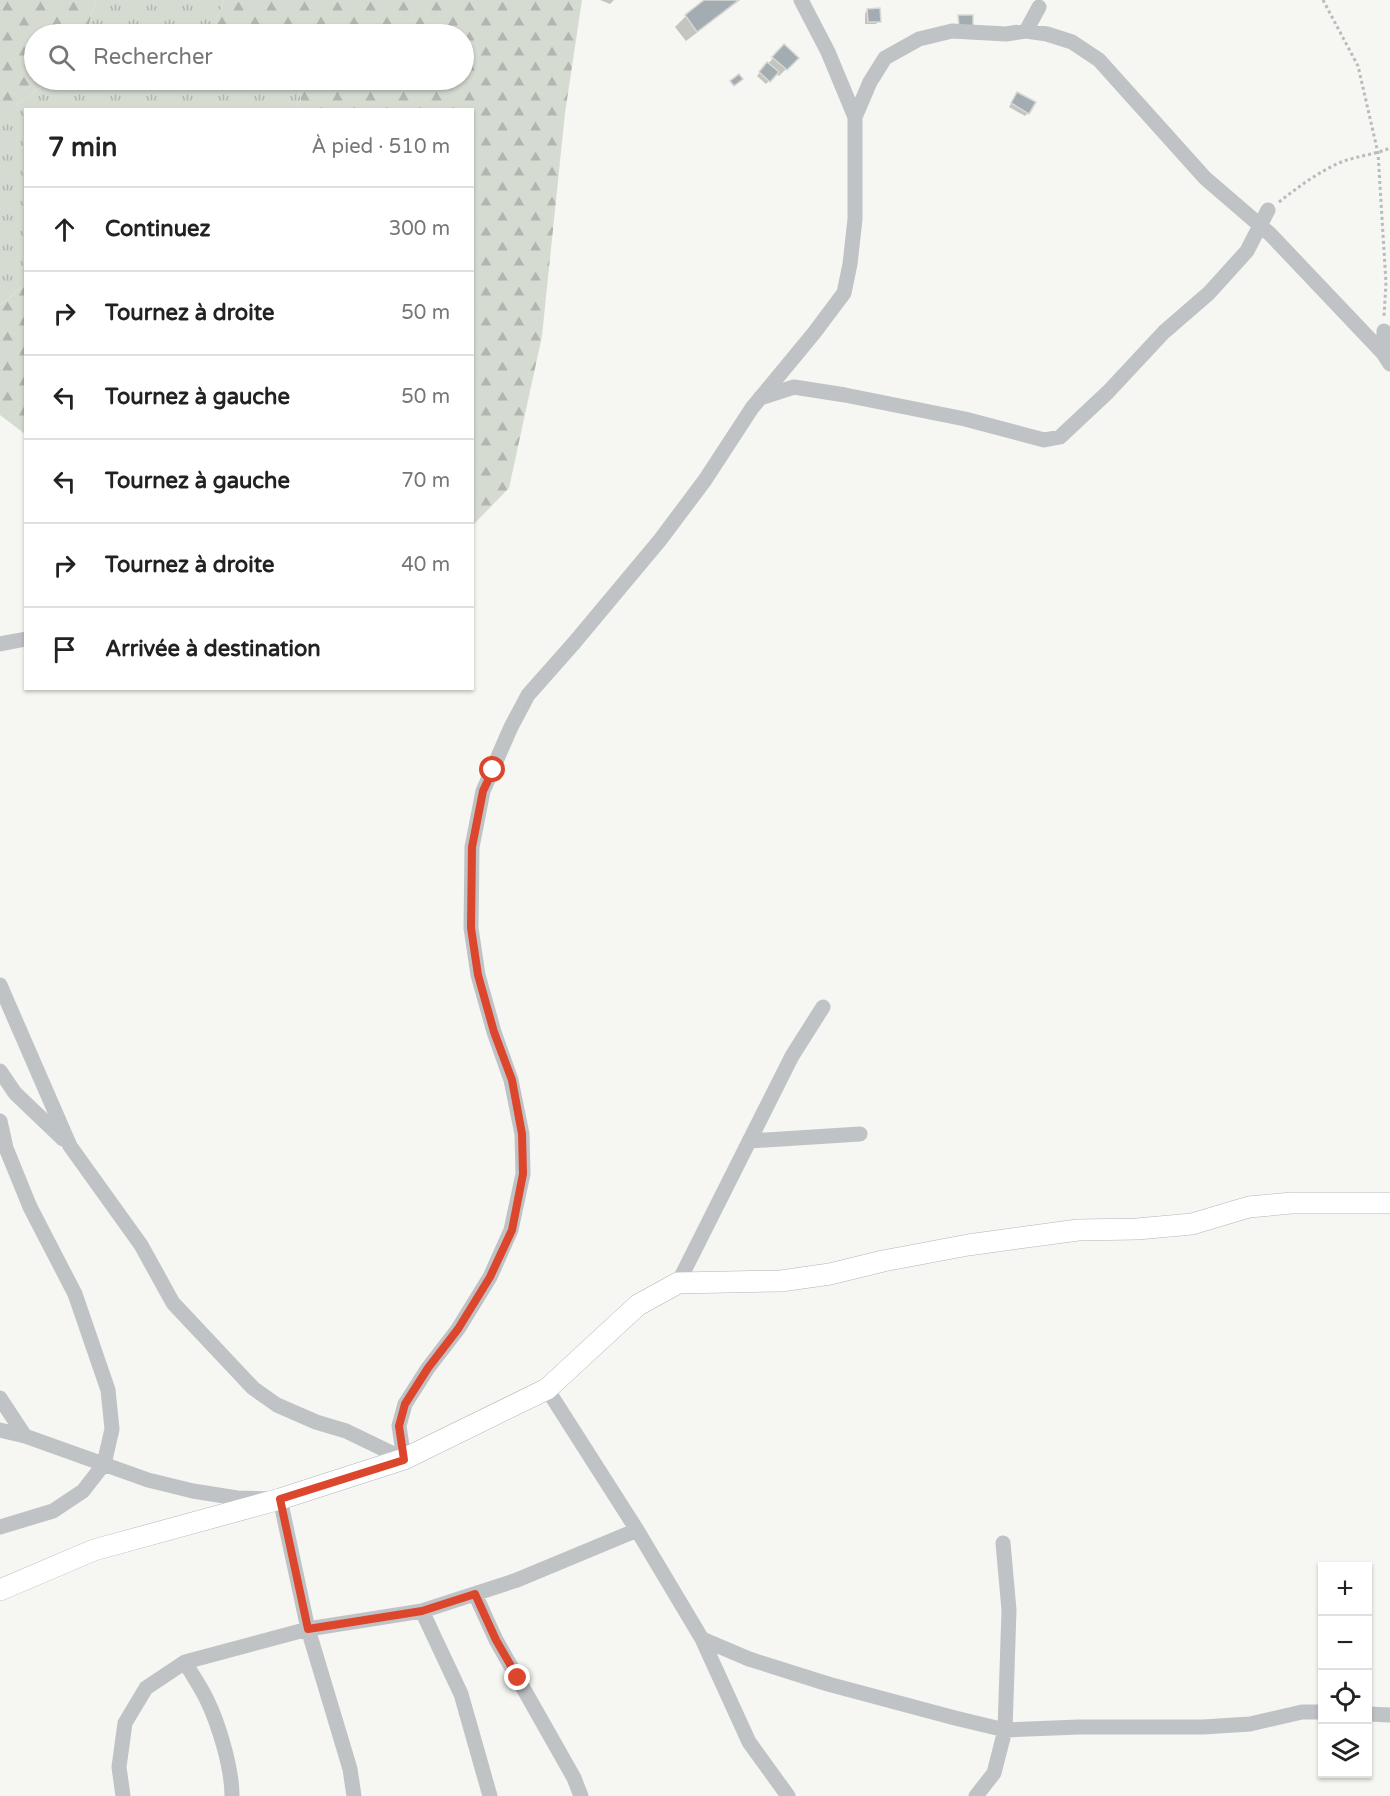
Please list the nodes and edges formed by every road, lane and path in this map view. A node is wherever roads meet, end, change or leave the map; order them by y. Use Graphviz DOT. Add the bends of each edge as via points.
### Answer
graph roads {
  1 [pos="801,0"];
  2 [pos="1323,0"];
  3 [pos="1039,7"];
  4 [pos="1026,31"];
  5 [pos="855,117"];
  6 [pos="1390,148"];
  7 [pos="1378,153"];
  8 [pos="1268,210"];
  9 [pos="1259,225"];
  10 [pos="1384,331"];
  11 [pos="1387,358"];
  12 [pos="760,398"];
  13 [pos="24,639"];
  14 [pos="0,644"];
  15 [pos="0,985"];
  16 [pos="823,1007"];
  17 [pos="0,1071"];
  18 [pos="0,1121"];
  19 [pos="860,1134"];
  20 [pos="749,1141"];
  21 [pos="70,1146"];
  22 [pos="1390,1203"];
  23 [pos="678,1283"];
  24 [pos="547,1389"];
  25 [pos="0,1398"];
  26 [pos="0,1430"];
  27 [pos="25,1436"];
  28 [pos="404,1460"];
  29 [pos="104,1464"];
  30 [pos="280,1499"];
  31 [pos="0,1527"];
  32 [pos="637,1530"];
  33 [pos="1003,1543"];
  34 [pos="0,1590"];
  35 [pos="475,1594"];
  36 [pos="422,1611"];
  37 [pos="308,1629"];
  38 [pos="702,1639"];
  39 [pos="185,1662"];
  40 [pos="1318,1712"];
  41 [pos="1372,1714"];
  42 [pos="1390,1715"];
  43 [pos="1005,1730"];
  44 [pos="123,1796"];
  45 [pos="232,1796"];
  46 [pos="354,1796"];
  47 [pos="490,1796"];
  48 [pos="581,1796"];
  49 [pos="788,1796"];
  50 [pos="976,1796"];
  1 -- 5 [label="street"];
  2 -- 7 [label="path" via="1359,66"];
  3 -- 4 [label="street"];
  4 -- 5 [label="street" via="952,31 919,39 885,58"];
  4 -- 9 [label="street" via="1072,42 1099,60 1205,178"];
  5 -- 12 [label="street" via="855,219 843,293"];
  6 -- 7 [label="path"];
  7 -- 8 [label="path" via="1341,162 1310,178"];
  7 -- 10 [label="path" via="1386,283"];
  8 -- 9 [label="street"];
  9 -- 11 [label="street"];
  9 -- 12 [label="street" via="1247,251 1209,293 1060,437 1044,440 955,417 794,387"];
  10 -- 11 [label="street"];
  12 -- 28 [label="street" via="660,540 528,695 483,791 472,847 471,928 478,975 512,1080 522,1134 523,1174 512,1230 490,1277 405,1404 399,1426"];
  13 -- 14 [label="street"];
  15 -- 21 [label="street"];
  16 -- 20 [label="street" via="792,1056"];
  17 -- 21 [label="street" via="15,1093"];
  18 -- 29 [label="street" via="6,1148 30,1207 75,1294 108,1390 112,1429"];
  19 -- 20 [label="street"];
  20 -- 23 [label="street"];
  21 -- 28 [label="street" via="141,1245 173,1303 253,1388 277,1405 346,1431"];
  22 -- 23 [label="street" via="1249,1207 1192,1224 1078,1230 968,1245 781,1281"];
  23 -- 24 [label="street" via="638,1305"];
  24 -- 28 [label="street"];
  24 -- 32 [label="street"];
  25 -- 27 [label="street"];
  26 -- 27 [label="street"];
  27 -- 29 [label="street"];
  28 -- 30 [label="street"];
  29 -- 30 [label="street" via="193,1491"];
  29 -- 31 [label="street" via="83,1491 53,1511"];
  30 -- 34 [label="street" via="94,1550"];
  30 -- 37 [label="street"];
  32 -- 35 [label="street"];
  32 -- 38 [label="street"];
  33 -- 43 [label="street" via="1009,1610"];
  35 -- 36 [label="street"];
  35 -- 48 [label="street"];
  36 -- 37 [label="street"];
  36 -- 47 [label="street" via="461,1694"];
  37 -- 39 [label="street"];
  37 -- 46 [label="street" via="350,1769"];
  38 -- 43 [label="street" via="749,1659 828,1684"];
  38 -- 49 [label="street" via="749,1742"];
  39 -- 44 [label="street" via="146,1688 125,1723 119,1767"];
  39 -- 45 [label="street" via="207,1700 222,1744"];
  40 -- 43 [label="street" via="1250,1724 1203,1727"];
  41 -- 42 [label="street"];
  43 -- 50 [label="street" via="994,1773"];
}
